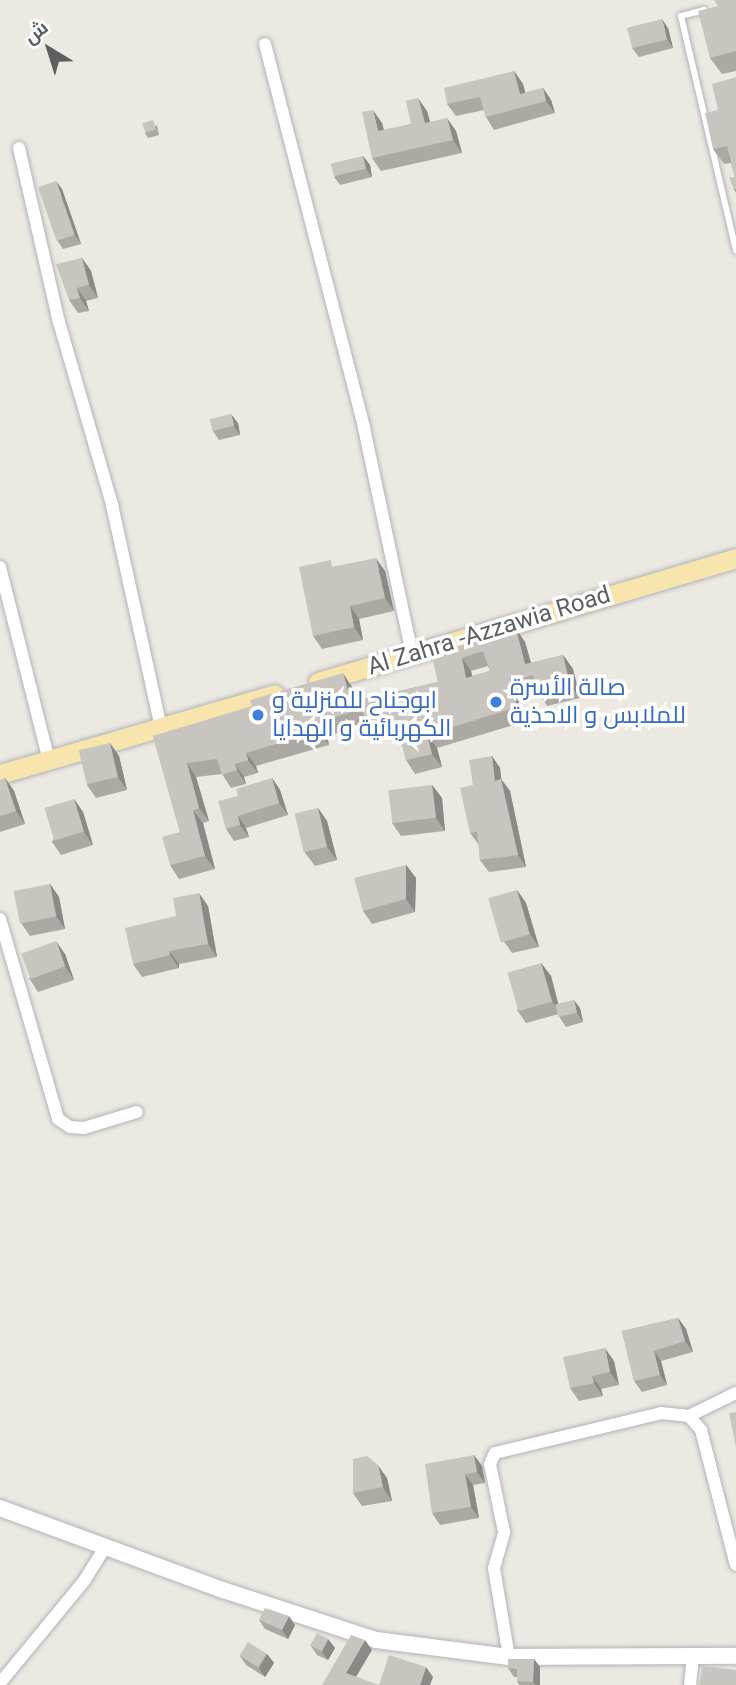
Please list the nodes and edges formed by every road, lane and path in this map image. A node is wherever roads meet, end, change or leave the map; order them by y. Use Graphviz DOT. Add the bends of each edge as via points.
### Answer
graph roads {
  1 [pos="714,7"];
  2 [pos="265,44"];
  3 [pos="19,148"];
  4 [pos="736,251"];
  5 [pos="736,558"];
  6 [pos="0,567"];
  7 [pos="412,654"];
  8 [pos="161,728"];
  9 [pos="48,760"];
  10 [pos="0,774"];
  11 [pos="0,919"];
  12 [pos="137,1112"];
  13 [pos="736,1393"];
  14 [pos="689,1416"];
  15 [pos="0,1508"];
  16 [pos="106,1546"];
  17 [pos="736,1566"];
  18 [pos="736,1656"];
  19 [pos="509,1657"];
  20 [pos="693,1657"];
  21 [pos="0,1683"];
  22 [pos="690,1685"];
  1 -- 4 [label="lane" via="681,16"];
  2 -- 7 [label="street" via="364,429"];
  3 -- 8 [label="street" via="59,322 112,505"];
  5 -- 7 [label="main road, Al Zahra -Azzawia Road"];
  6 -- 9 [label="street"];
  7 -- 8 [label="main road, Al Zahra -Azzawia Road"];
  8 -- 9 [label="main road, Al Zahra -Azzawia Road"];
  9 -- 10 [label="main road, Al Zahra -Azzawia Road"];
  11 -- 12 [label="street" via="58,1119 83,1128"];
  13 -- 14 [label="street"];
  14 -- 17 [label="street" via="701,1430"];
  14 -- 19 [label="street" via="661,1413 551,1437 492,1456 504,1524 495,1576"];
  15 -- 16 [label="main road"];
  16 -- 19 [label="main road" via="349,1639"];
  16 -- 21 [label="street" via="84,1581"];
  18 -- 20 [label="main road"];
  19 -- 20 [label="main road"];
  20 -- 22 [label="street"];
}
